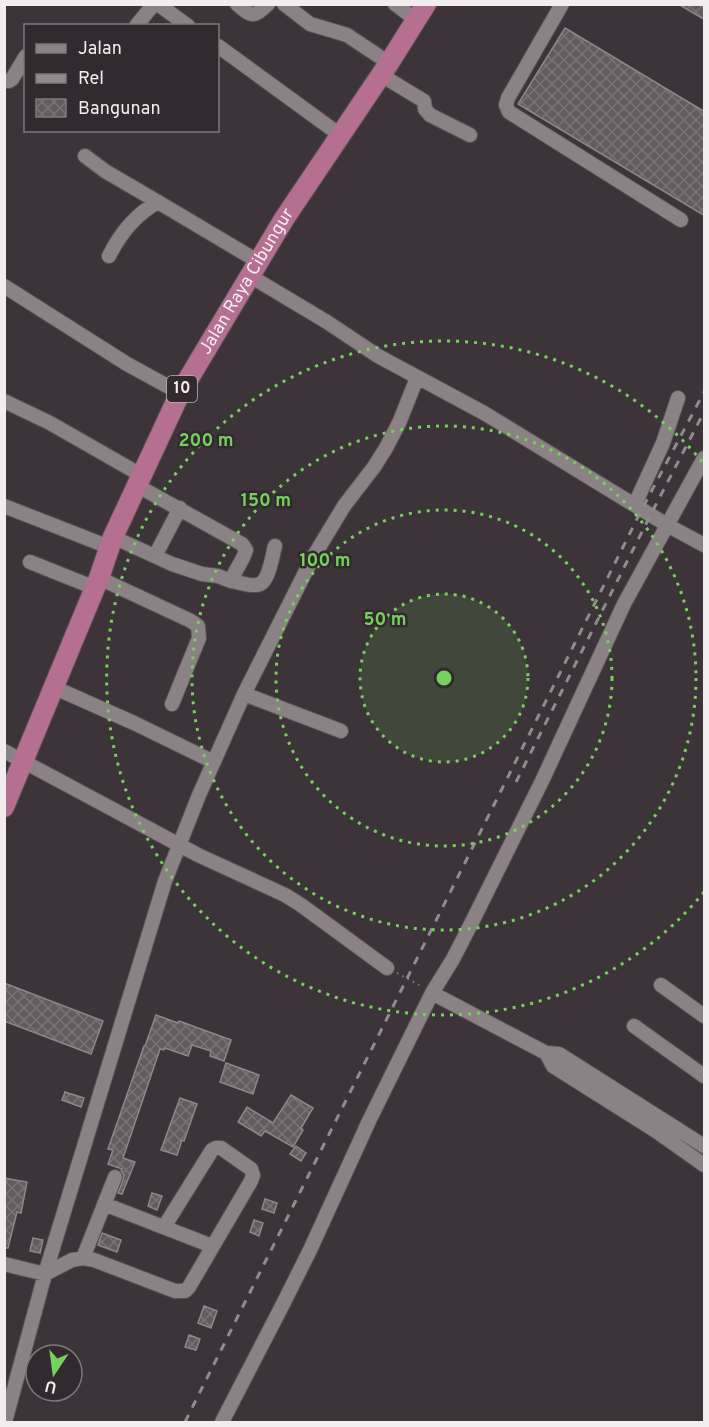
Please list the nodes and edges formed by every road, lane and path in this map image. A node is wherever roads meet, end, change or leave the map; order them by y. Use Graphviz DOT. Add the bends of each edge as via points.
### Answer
graph roads {
  1 [pos="156,4"];
  2 [pos="237,4"];
  3 [pos="268,4"];
  4 [pos="284,4"];
  5 [pos="395,4"];
  6 [pos="562,4"];
  7 [pos="421,12"];
  8 [pos="138,24"];
  9 [pos="185,24"];
  10 [pos="219,47"];
  11 [pos="24,59"];
  12 [pos="385,69"];
  13 [pos="4,81"];
  14 [pos="340,135"];
  15 [pos="470,135"];
  16 [pos="85,156"];
  17 [pos="158,202"];
  18 [pos="681,220"];
  19 [pos="109,256"];
  20 [pos="254,269"];
  21 [pos="4,286"];
  22 [pos="417,378"];
  23 [pos="180,393"];
  24 [pos="678,398"];
  25 [pos="4,400"];
  26 [pos="705,458"];
  27 [pos="139,480"];
  28 [pos="635,504"];
  29 [pos="4,506"];
  30 [pos="180,508"];
  31 [pos="667,525"];
  32 [pos="111,542"];
  33 [pos="705,545"];
  34 [pos="274,546"];
  35 [pos="155,556"];
  36 [pos="30,562"];
  37 [pos="231,580"];
  38 [pos="97,583"];
  39 [pos="53,687"];
  40 [pos="244,694"];
  41 [pos="172,704"];
  42 [pos="341,731"];
  43 [pos="4,751"];
  44 [pos="23,760"];
  45 [pos="214,762"];
  46 [pos="4,807"];
  47 [pos="179,845"];
  48 [pos="387,968"];
  49 [pos="661,985"];
  50 [pos="432,993"];
  51 [pos="705,1016"];
  52 [pos="634,1026"];
  53 [pos="546,1053"];
  54 [pos="705,1076"];
  55 [pos="705,1146"];
  56 [pos="704,1164"];
  57 [pos="115,1177"];
  58 [pos="104,1204"];
  59 [pos="164,1227"];
  60 [pos="212,1246"];
  61 [pos="84,1258"];
  62 [pos="4,1264"];
  63 [pos="45,1274"];
  64 [pos="5,1422"];
  65 [pos="222,1422"];
  1 -- 8 [label="street"];
  1 -- 9 [label="street"];
  2 -- 3 [label="street" via="255,15"];
  4 -- 12 [label="street" via="310,24 347,35"];
  5 -- 7 [label="street"];
  6 -- 18 [label="street" via="508,98 509,112"];
  7 -- 12 [label="highway, Jalan Raya Cibungur / 10"];
  10 -- 14 [label="street"];
  11 -- 13 [label="street" via="12,79"];
  12 -- 14 [label="highway, Jalan Raya Cibungur / 10"];
  12 -- 15 [label="street" via="424,101 430,115"];
  14 -- 20 [label="highway, Jalan Raya Cibungur / 10"];
  16 -- 17 [label="street"];
  17 -- 19 [label="street" via="132,222"];
  17 -- 20 [label="street"];
  20 -- 22 [label="street" via="334,327"];
  20 -- 23 [label="highway, Jalan Raya Cibungur / 10"];
  21 -- 23 [label="street"];
  22 -- 28 [label="street" via="484,413"];
  22 -- 40 [label="street" via="386,448 312,559"];
  23 -- 27 [label="highway, Jalan Raya Cibungur / 10"];
  24 -- 28 [label="street"];
  25 -- 27 [label="street" via="50,423"];
  26 -- 31 [label="street"];
  27 -- 30 [label="street"];
  27 -- 32 [label="highway, Jalan Raya Cibungur / 10"];
  28 -- 31 [label="street"];
  29 -- 32 [label="street"];
  30 -- 35 [label="street"];
  30 -- 37 [label="street" via="242,544 246,550 244,557"];
  31 -- 33 [label="street"];
  31 -- 50 [label="street" via="615,622 472,922"];
  32 -- 35 [label="street"];
  32 -- 38 [label="highway, Jalan Raya Cibungur / 10"];
  34 -- 37 [label="street" via="261,584"];
  35 -- 37 [label="street" via="202,574"];
  36 -- 38 [label="street"];
  38 -- 39 [label="highway, Jalan Raya Cibungur / 10"];
  38 -- 41 [label="street" via="198,626 199,638"];
  39 -- 44 [label="highway, Jalan Raya Cibungur / 10"];
  39 -- 45 [label="street"];
  40 -- 42 [label="street"];
  40 -- 45 [label="street"];
  43 -- 44 [label="street"];
  44 -- 46 [label="highway, Jalan Raya Cibungur / 10"];
  44 -- 47 [label="street"];
  45 -- 47 [label="street"];
  47 -- 48 [label="street" via="285,895"];
  47 -- 63 [label="street"];
  48 -- 50 [label="path"];
  49 -- 51 [label="street"];
  50 -- 53 [label="street"];
  50 -- 65 [label="street" via="289,1294"];
  52 -- 54 [label="street"];
  53 -- 55 [label="street" via="559,1054"];
  53 -- 56 [label="street" via="553,1066"];
  57 -- 58 [label="street"];
  58 -- 59 [label="street"];
  58 -- 61 [label="street"];
  59 -- 60 [label="street"];
  59 -- 60 [label="street" via="212,1150 220,1148 251,1169 253,1175"];
  60 -- 61 [label="street" via="185,1291"];
  61 -- 63 [label="street"];
  62 -- 63 [label="street"];
  63 -- 64 [label="street"];
}
